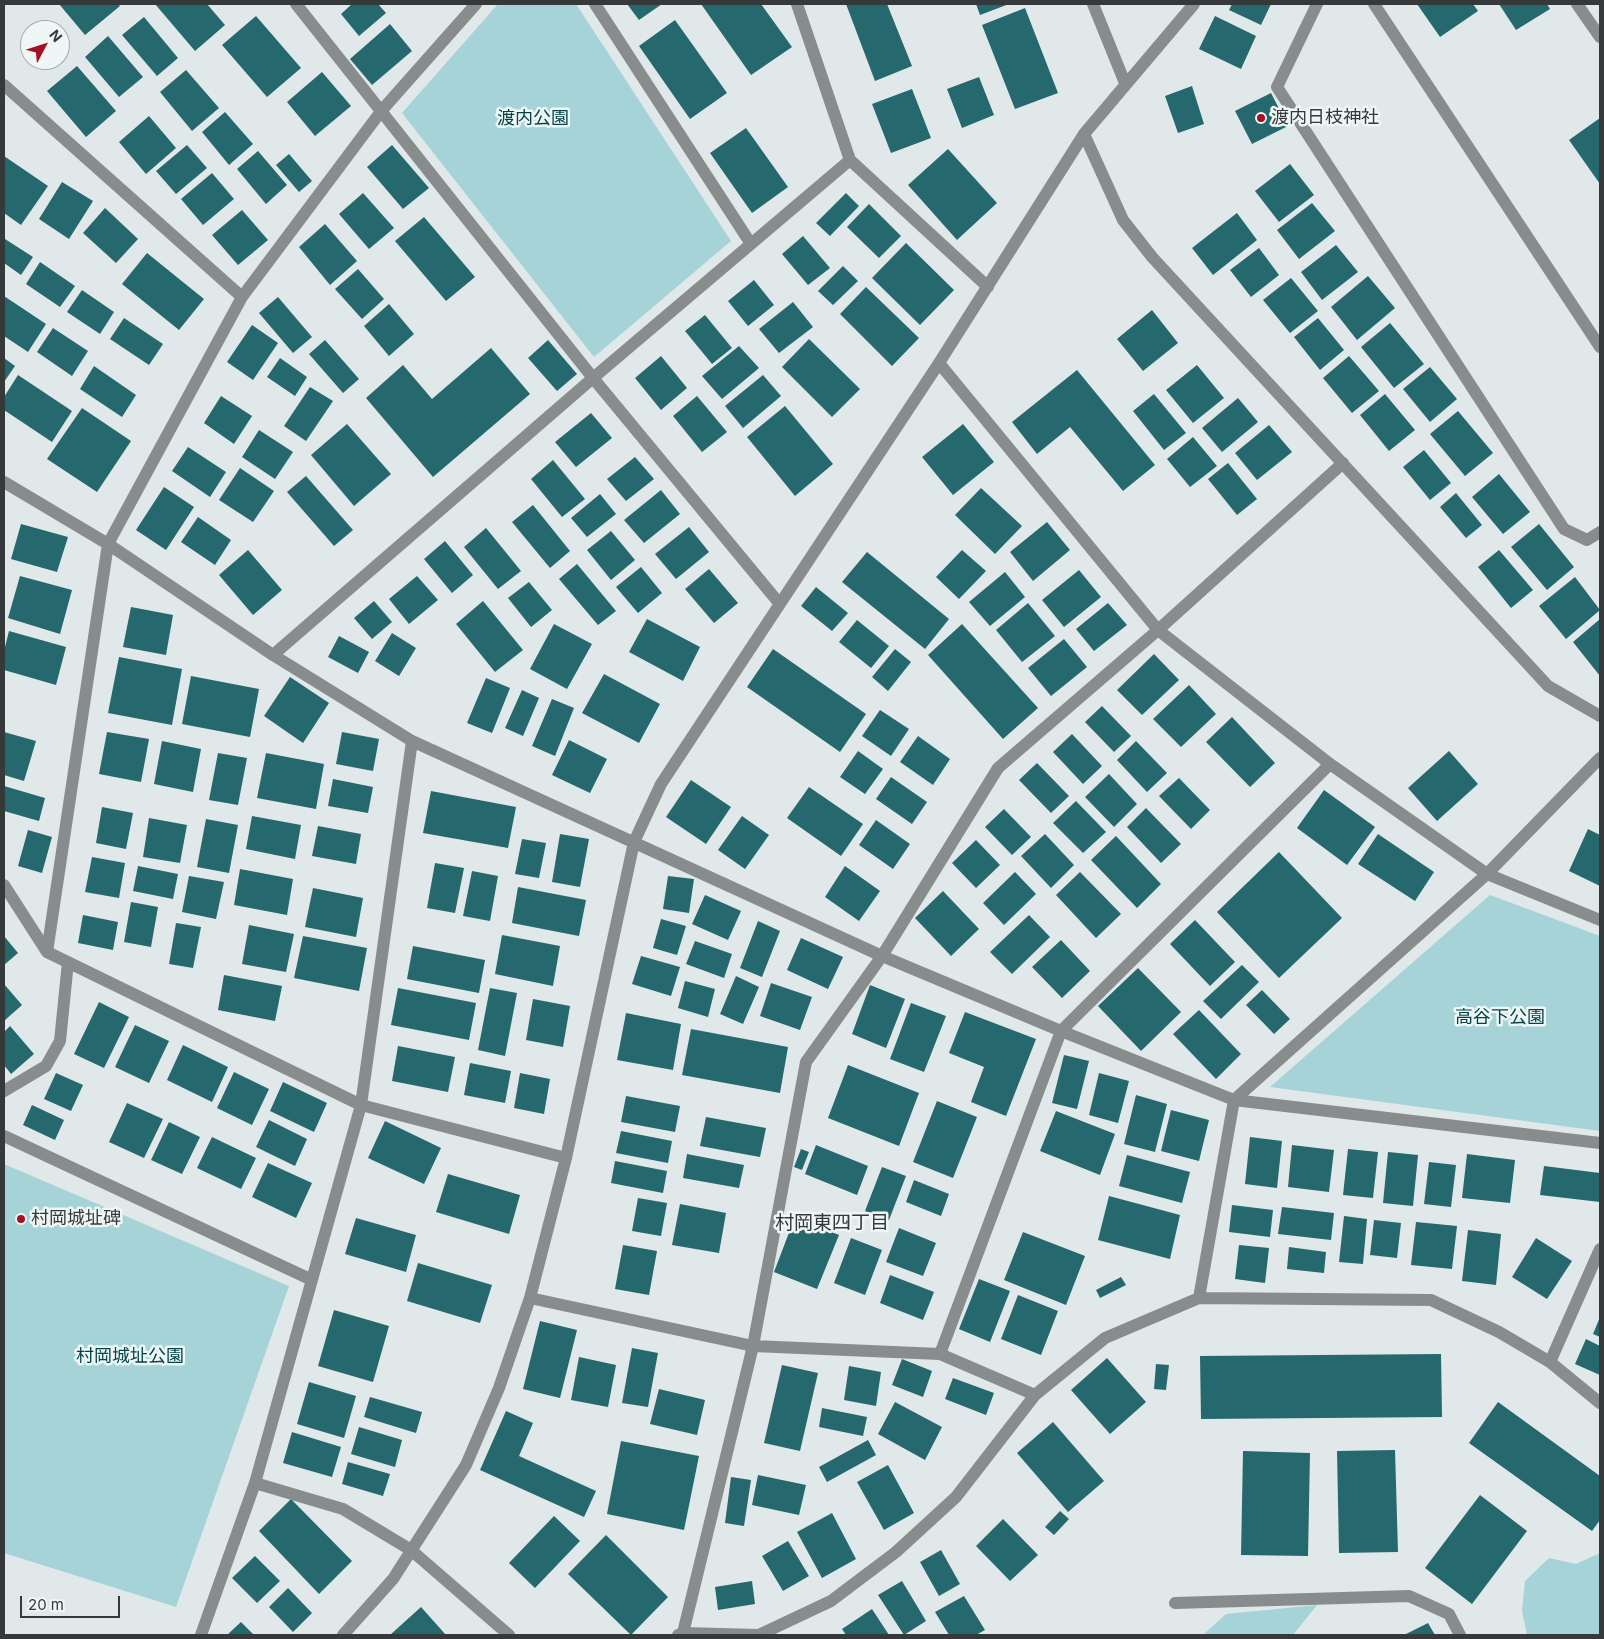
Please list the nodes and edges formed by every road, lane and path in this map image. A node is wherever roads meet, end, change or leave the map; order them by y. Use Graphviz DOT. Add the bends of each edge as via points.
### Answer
graph roads {
  1 [pos="296,4"];
  2 [pos="476,4"];
  3 [pos="595,4"];
  4 [pos="797,4"];
  5 [pos="1093,4"];
  6 [pos="1194,4"];
  7 [pos="1317,4"];
  8 [pos="1374,4"];
  9 [pos="1577,4"];
  10 [pos="1599,34"];
  11 [pos="1125,83"];
  12 [pos="4,85"];
  13 [pos="382,110"];
  14 [pos="1084,134"];
  15 [pos="850,160"];
  16 [pos="751,244"];
  17 [pos="988,287"];
  18 [pos="242,297"];
  19 [pos="1600,347"];
  20 [pos="939,362"];
  21 [pos="593,378"];
  22 [pos="1344,463"];
  23 [pos="4,482"];
  24 [pos="1600,532"];
  25 [pos="108,544"];
  26 [pos="779,603"];
  27 [pos="1158,630"];
  28 [pos="273,655"];
  29 [pos="1600,716"];
  30 [pos="412,741"];
  31 [pos="1600,758"];
  32 [pos="1330,764"];
  33 [pos="634,842"];
  34 [pos="1487,874"];
  35 [pos="4,885"];
  36 [pos="1600,920"];
  37 [pos="47,952"];
  38 [pos="882,956"];
  39 [pos="68,962"];
  40 [pos="1061,1031"];
  41 [pos="4,1092"];
  42 [pos="1234,1100"];
  43 [pos="361,1105"];
  44 [pos="4,1136"];
  45 [pos="1600,1143"];
  46 [pos="566,1158"];
  47 [pos="1600,1249"];
  48 [pos="312,1280"];
  49 [pos="530,1298"];
  50 [pos="1199,1298"];
  51 [pos="753,1346"];
  52 [pos="940,1354"];
  53 [pos="1550,1362"];
  54 [pos="1035,1395"];
  55 [pos="1600,1403"];
  56 [pos="255,1483"];
  57 [pos="411,1550"];
  58 [pos="1175,1603"];
  59 [pos="681,1634"];
  60 [pos="201,1635"];
  61 [pos="343,1635"];
  62 [pos="509,1635"];
  63 [pos="1460,1635"];
  1 -- 13 [label="street"];
  2 -- 13 [label="street"];
  3 -- 16 [label="street"];
  4 -- 15 [label="street"];
  5 -- 11 [label="street"];
  6 -- 11 [label="street"];
  7 -- 24 [label="street" via="1277,87 1564,529 1588,540"];
  8 -- 19 [label="street"];
  9 -- 10 [label="street"];
  11 -- 14 [label="street"];
  12 -- 18 [label="street"];
  13 -- 18 [label="street"];
  13 -- 21 [label="street"];
  14 -- 17 [label="street"];
  14 -- 22 [label="street" via="1123,220 1152,257"];
  15 -- 16 [label="street"];
  15 -- 17 [label="street"];
  16 -- 21 [label="street"];
  17 -- 20 [label="street"];
  18 -- 25 [label="street"];
  20 -- 26 [label="street"];
  20 -- 27 [label="street"];
  21 -- 26 [label="street"];
  21 -- 28 [label="street"];
  22 -- 27 [label="street"];
  22 -- 29 [label="street" via="1548,686"];
  23 -- 25 [label="street"];
  25 -- 28 [label="street"];
  25 -- 37 [label="street"];
  26 -- 33 [label="street" via="661,784"];
  27 -- 32 [label="street"];
  27 -- 38 [label="street" via="998,768"];
  28 -- 30 [label="street"];
  30 -- 33 [label="street"];
  30 -- 43 [label="street"];
  31 -- 34 [label="street"];
  32 -- 34 [label="street"];
  32 -- 40 [label="street"];
  33 -- 38 [label="street"];
  33 -- 46 [label="street"];
  34 -- 36 [label="street"];
  34 -- 42 [label="street"];
  35 -- 37 [label="street"];
  37 -- 39 [label="street"];
  38 -- 40 [label="street"];
  38 -- 51 [label="street" via="806,1062"];
  39 -- 41 [label="street" via="60,1041 46,1066"];
  39 -- 43 [label="street"];
  40 -- 42 [label="street"];
  40 -- 52 [label="street"];
  42 -- 45 [label="street"];
  42 -- 50 [label="street"];
  43 -- 46 [label="street"];
  43 -- 48 [label="street"];
  44 -- 48 [label="street"];
  46 -- 49 [label="street"];
  47 -- 53 [label="street"];
  48 -- 56 [label="street"];
  49 -- 51 [label="street"];
  49 -- 57 [label="street" via="499,1388 466,1465"];
  50 -- 53 [label="street" via="1431,1300 1499,1332"];
  50 -- 54 [label="street" via="1105,1338"];
  51 -- 52 [label="street"];
  51 -- 59 [label="street"];
  52 -- 54 [label="street"];
  53 -- 55 [label="street"];
  54 -- 59 [label="street" via="956,1497 896,1552 831,1600 759,1635"];
  56 -- 57 [label="street" via="343,1509"];
  56 -- 60 [label="street"];
  57 -- 61 [label="street" via="393,1579"];
  57 -- 62 [label="street"];
  58 -- 63 [label="street" via="1409,1596 1449,1614"];
}
